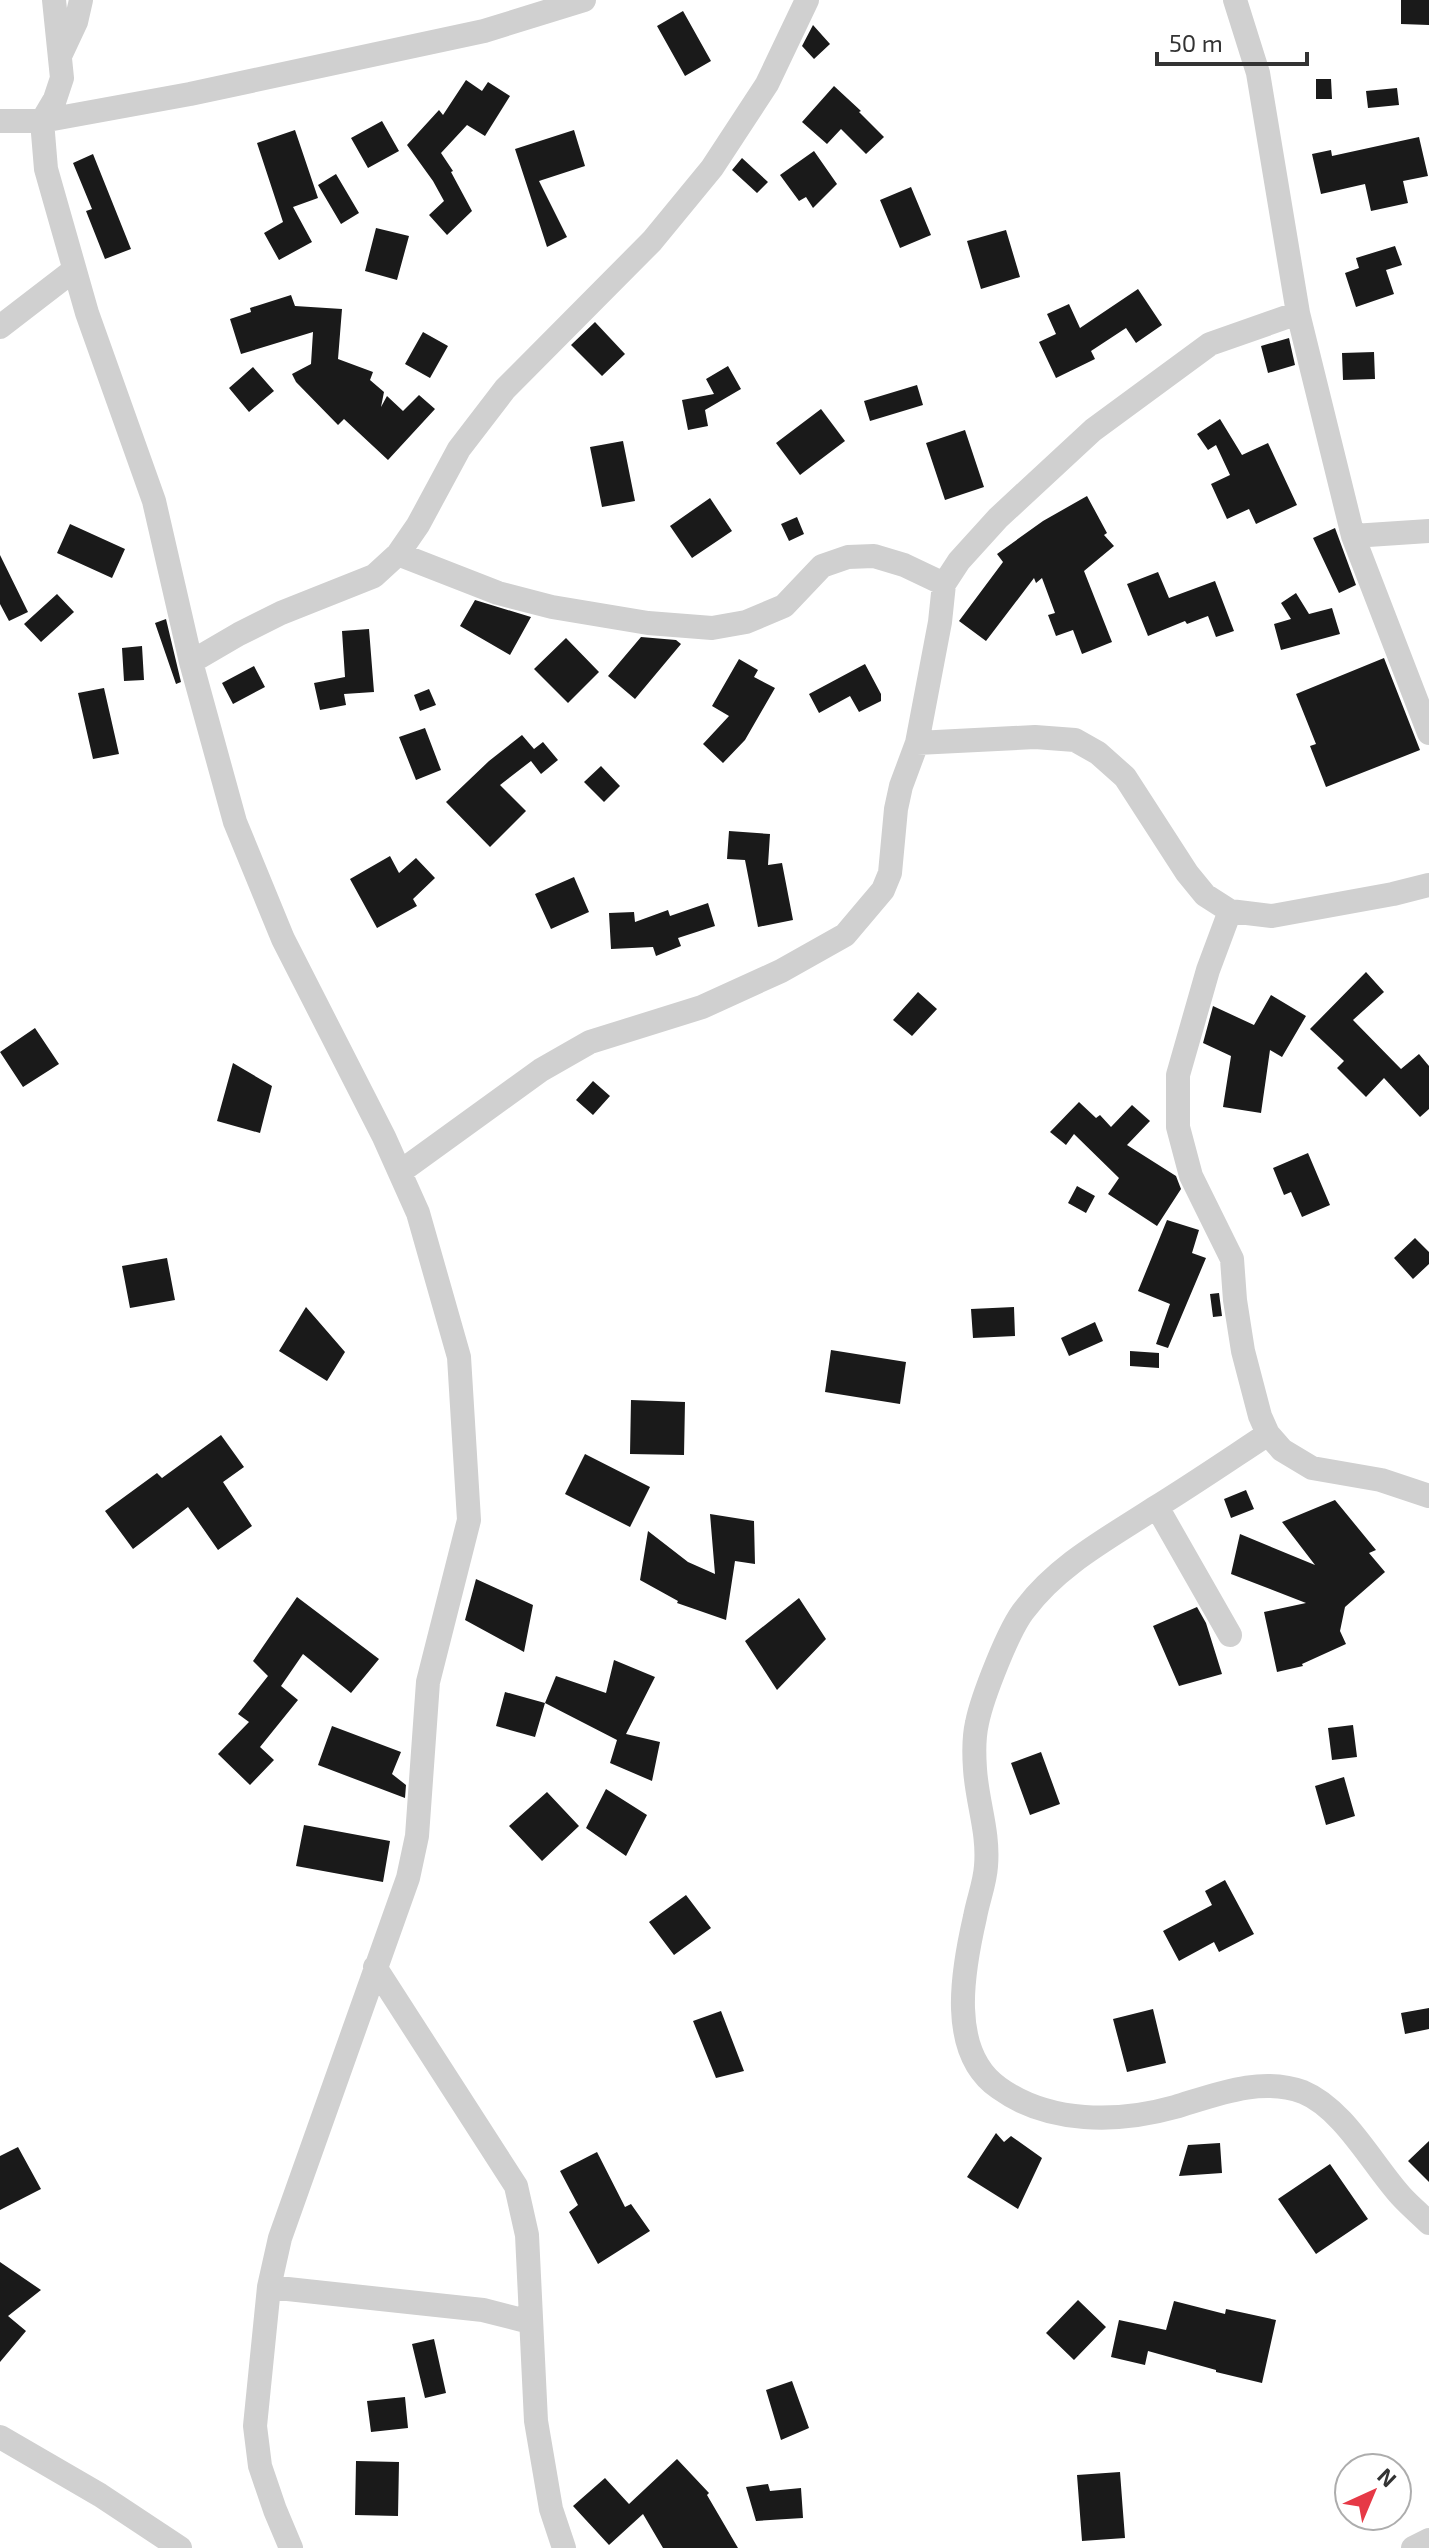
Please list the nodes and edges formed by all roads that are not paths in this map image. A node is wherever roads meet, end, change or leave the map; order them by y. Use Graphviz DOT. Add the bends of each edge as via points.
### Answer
graph roads {
  1 [pos="54,0"];
  2 [pos="81,0"];
  3 [pos="584,0"];
  4 [pos="807,0"];
  5 [pos="1235,0"];
  6 [pos="60,56"];
  7 [pos="0,121"];
  8 [pos="42,121"];
  9 [pos="74,270"];
  10 [pos="1298,313"];
  11 [pos="0,327"];
  12 [pos="1429,531"];
  13 [pos="1353,536"];
  14 [pos="398,554"];
  15 [pos="944,584"];
  16 [pos="191,662"];
  17 [pos="1429,733"];
  18 [pos="917,743"];
  19 [pos="1429,885"];
  20 [pos="1230,911"];
  21 [pos="400,1172"];
  22 [pos="1268,1434"];
  23 [pos="1429,1496"];
  24 [pos="1157,1507"];
  25 [pos="1230,1635"];
  26 [pos="375,1967"];
  27 [pos="1429,2223"];
  28 [pos="269,2287"];
  29 [pos="530,2322"];
  30 [pos="0,2437"];
  31 [pos="1429,2540"];
  32 [pos="180,2548"];
  33 [pos="291,2548"];
  34 [pos="564,2548"];
  35 [pos="1413,2548"];
  1 -- 6 [label="street"];
  2 -- 6 [label="street"];
  3 -- 8 [label="street" via="484,31"];
  4 -- 14 [label="street" via="767,84 712,168 652,241 505,389 459,449"];
  5 -- 10 [label="street" via="1258,73"];
  6 -- 8 [label="street" via="62,78"];
  7 -- 8 [label="street"];
  8 -- 9 [label="street" via="46,169"];
  9 -- 11 [label="street"];
  9 -- 16 [label="street" via="154,501"];
  10 -- 13 [label="street"];
  10 -- 15 [label="street" via="1210,344 1093,430 998,518"];
  12 -- 13 [label="street"];
  13 -- 17 [label="street"];
  14 -- 15 [label="street" via="498,593 552,607 712,628 746,622 784,606 822,566 848,557 874,556"];
  14 -- 16 [label="street" via="374,576 281,613"];
  15 -- 18 [label="street"];
  16 -- 21 [label="street" via="235,822 283,939"];
  18 -- 20 [label="street" via="1075,740 1125,777 1187,873 1205,895"];
  18 -- 21 [label="street" via="896,809 890,873 883,890 845,935 702,1007 590,1042 541,1070"];
  19 -- 20 [label="street" via="1272,916"];
  20 -- 22 [label="street" via="1178,1075 1178,1127 1191,1176 1232,1259 1249,1380"];
  21 -- 26 [label="street" via="418,1213 459,1357 469,1520 428,1682 417,1836 408,1878"];
  22 -- 23 [label="street" via="1282,1450 1312,1468 1381,1480"];
  22 -- 24 [label="street"];
  24 -- 25 [label="street"];
  24 -- 27 [label="street" via="1043,1585 1021,1613 977,1723 975,1768 986,1869 963,2007 974,2060 997,2088 1046,2111 1109,2119 1258,2086 1302,2092 1338,2117"];
  26 -- 28 [label="street" via="280,2238"];
  26 -- 29 [label="street" via="516,2186 527,2235"];
  28 -- 29 [label="street" via="483,2310"];
  28 -- 33 [label="street" via="255,2426 260,2466"];
  29 -- 34 [label="street" via="536,2421 551,2509"];
  30 -- 32 [label="street"];
  31 -- 35 [label="street"];
}
